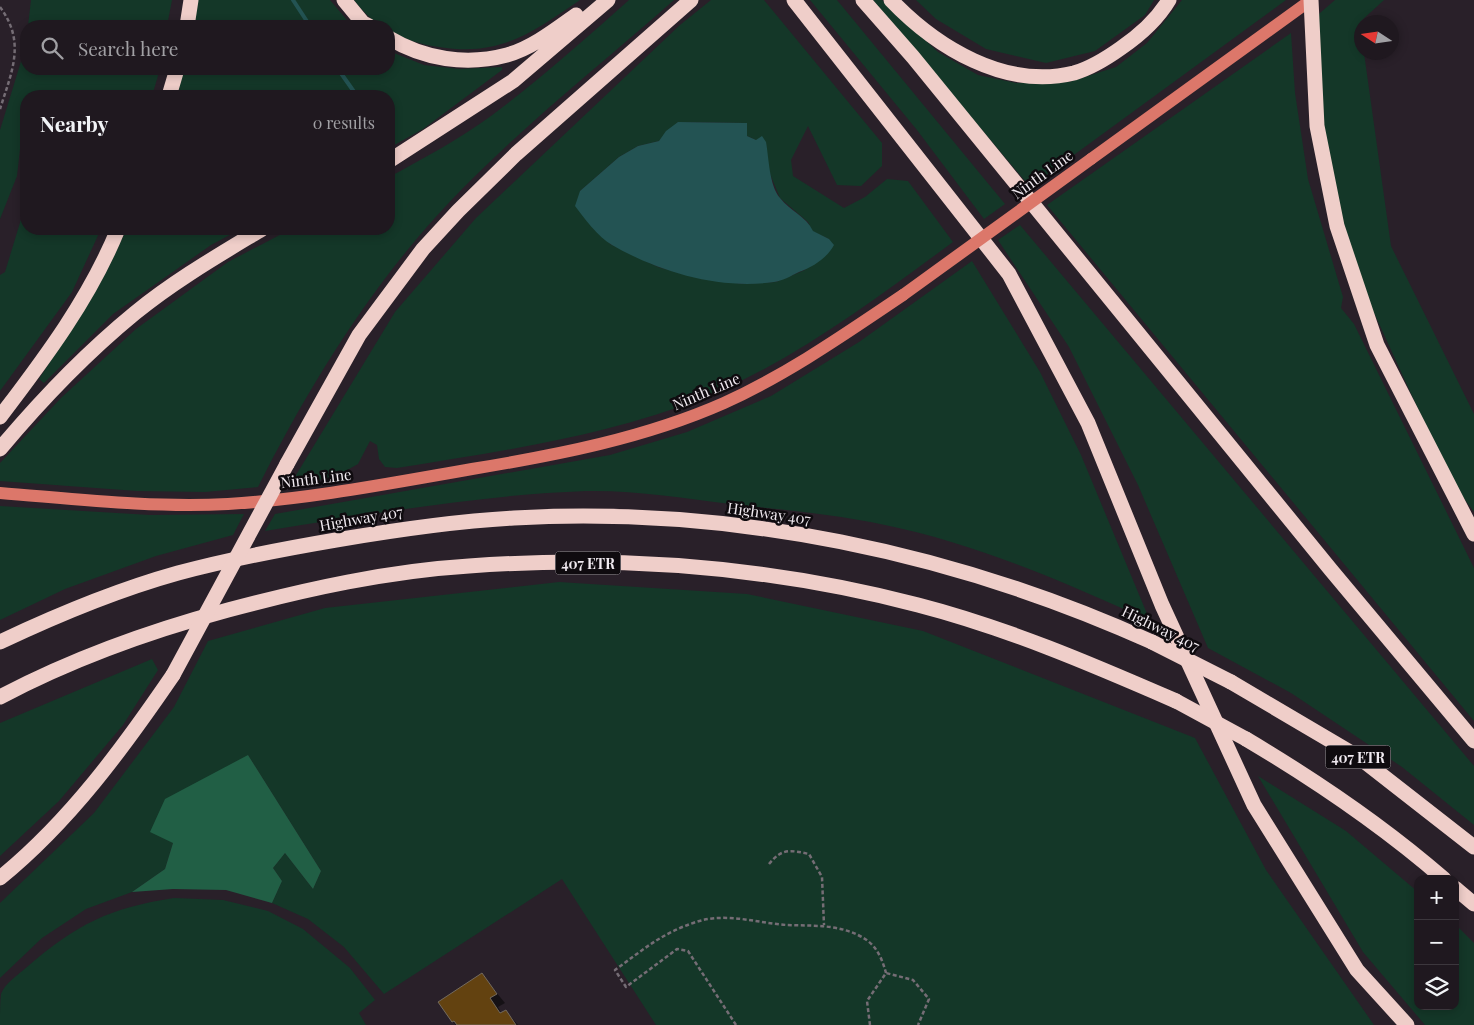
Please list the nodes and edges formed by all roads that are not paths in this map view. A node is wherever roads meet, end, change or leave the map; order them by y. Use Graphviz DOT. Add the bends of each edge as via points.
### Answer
graph roads {
  1 [pos="191,0"];
  2 [pos="344,0"];
  3 [pos="598,0"];
  4 [pos="608,0"];
  5 [pos="691,0"];
  6 [pos="794,0"];
  7 [pos="862,0"];
  8 [pos="891,0"];
  9 [pos="1169,0"];
  10 [pos="1311,0"];
  11 [pos="188,20"];
  12 [pos="361,20"];
  13 [pos="395,41"];
  14 [pos="175,75"];
  15 [pos="171,90"];
  16 [pos="395,157"];
  17 [pos="115,235"];
  18 [pos="252,235"];
  19 [pos="0,417"];
  20 [pos="0,448"];
  21 [pos="0,494"];
  22 [pos="1474,534"];
  23 [pos="0,642"];
  24 [pos="0,697"];
  25 [pos="1474,741"];
  26 [pos="1474,847"];
  27 [pos="1440,875"];
  28 [pos="0,878"];
  29 [pos="1459,891"];
  30 [pos="1474,904"];
  31 [pos="1407,1025"];
  1 -- 11 [label="highway"];
  2 -- 12 [label="highway"];
  3 -- 13 [label="highway" via="543,39 507,55 439,59"];
  4 -- 16 [label="highway" via="512,81"];
  5 -- 28 [label="highway, bridge" via="516,154 423,249 359,335 173,675 110,764 62,819"];
  6 -- 31 [label="highway" via="1009,274 1088,423 1162,605 1254,805 1357,970"];
  7 -- 25 [label="highway" via="913,57"];
  8 -- 9 [label="highway" via="948,48 982,64 1012,73 1043,75 1074,72 1105,60 1140,36"];
  10 -- 21 [label="main road, Ninth Line, bridge" via="904,296 795,367 724,403 668,424 588,447 315,496 177,505"];
  10 -- 22 [label="highway" via="1317,126 1337,226 1377,345"];
  14 -- 15 [label="highway"];
  17 -- 19 [label="highway" via="63,331"];
  18 -- 20 [label="highway" via="135,313 45,396"];
  23 -- 26 [label="highway, Highway 407 / 407 ETR, bridge" via="104,599 176,574 271,552 417,527 514,518 605,516 703,522 793,533 903,554 996,580 1090,614 1152,642 1280,709 1360,758"];
  24 -- 27 [label="highway, 407 ETR, bridge" via="86,656 186,622 292,593 374,578 468,566 620,562 724,569 821,583 918,605 1069,654 1176,701 1246,739 1340,800"];
  29 -- 30 [label="highway"];
}
